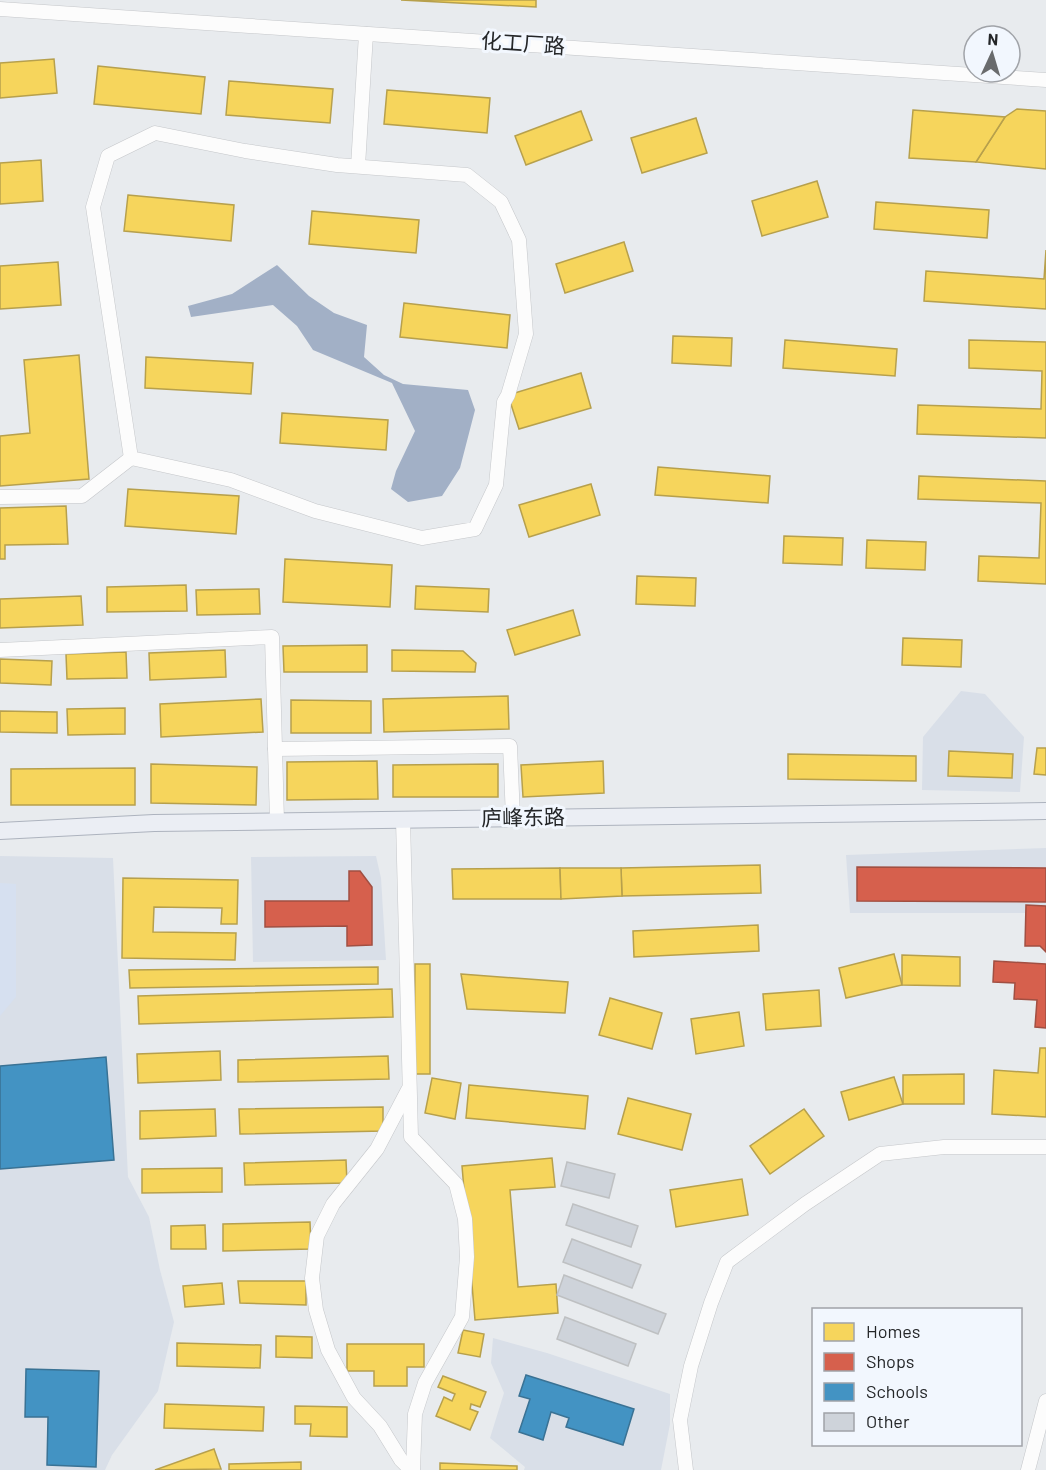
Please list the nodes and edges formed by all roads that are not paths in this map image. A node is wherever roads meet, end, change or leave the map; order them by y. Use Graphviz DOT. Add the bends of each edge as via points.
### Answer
graph roads {
  1 [pos="0,9"];
  2 [pos="366,34"];
  3 [pos="1046,80"];
  4 [pos="358,166"];
  5 [pos="131,458"];
  6 [pos="0,497"];
  7 [pos="0,650"];
  8 [pos="275,749"];
  9 [pos="1046,811"];
  10 [pos="513,818"];
  11 [pos="403,820"];
  12 [pos="277,821"];
  13 [pos="0,831"];
  14 [pos="409,1088"];
  15 [pos="1046,1147"];
  16 [pos="1046,1401"];
  17 [pos="412,1470"];
  18 [pos="686,1470"];
  19 [pos="1028,1470"];
  1 -- 2 [label="street, 化工厂路"];
  2 -- 3 [label="street, 化工厂路"];
  2 -- 4 [label="street"];
  4 -- 5 [label="street" via="245,152 155,133 108,156 93,207"];
  4 -- 5 [label="street" via="467,175 501,202 519,240 526,334 504,402 496,485 474,529 422,538 315,511 231,480"];
  5 -- 6 [label="street" via="82,496"];
  7 -- 8 [label="street" via="272,637"];
  8 -- 10 [label="street" via="510,746"];
  8 -- 12 [label="street"];
  9 -- 10 [label="main road, 庐峰东路"];
  10 -- 11 [label="main road, 庐峰东路"];
  11 -- 12 [label="main road, 庐峰东路"];
  11 -- 14 [label="street"];
  12 -- 13 [label="main road, 庐峰东路"];
  14 -- 17 [label="street" via="411,1137 456,1184 465,1219 467,1257 462,1317 425,1383 415,1414"];
  14 -- 17 [label="street" via="377,1149 333,1204 317,1236 312,1278 316,1310 328,1350 354,1398"];
  15 -- 18 [label="street" via="944,1148 880,1154 728,1262 691,1366 680,1420"];
  16 -- 19 [label="street"];
}
